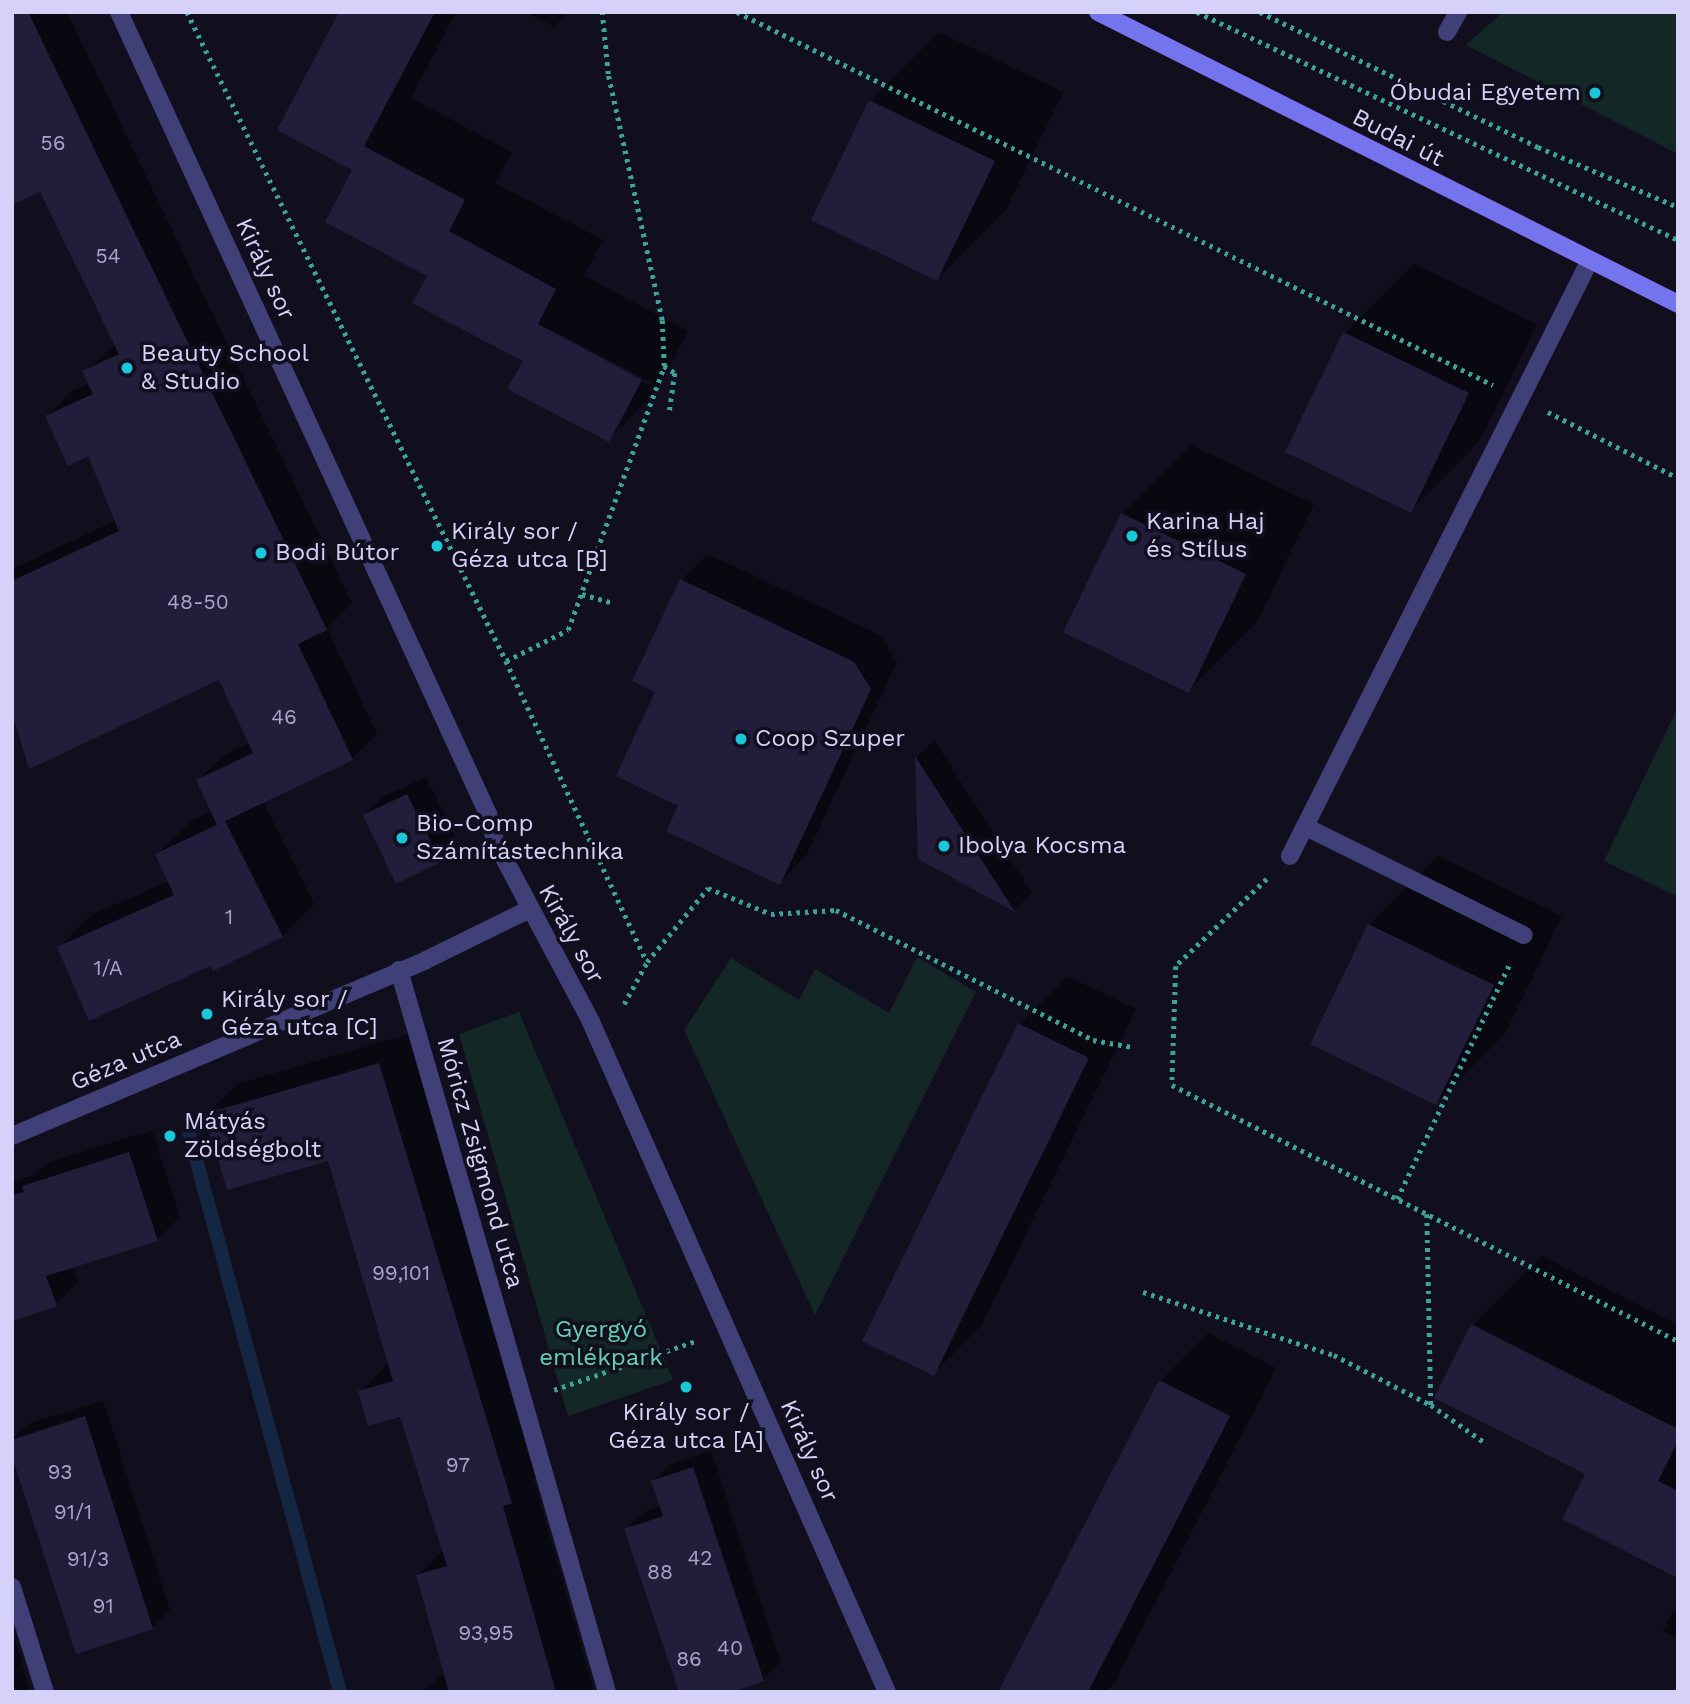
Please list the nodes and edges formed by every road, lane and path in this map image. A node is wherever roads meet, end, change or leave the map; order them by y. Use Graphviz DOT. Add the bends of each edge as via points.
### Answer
graph roads {
  1 [pos="119,12"];
  2 [pos="187,12"];
  3 [pos="602,12"];
  4 [pos="737,12"];
  5 [pos="1097,12"];
  6 [pos="1197,12"];
  7 [pos="1259,12"];
  8 [pos="1458,12"];
  9 [pos="1447,32"];
  10 [pos="1678,207"];
  11 [pos="1678,240"];
  12 [pos="1590,260"];
  13 [pos="1678,304"];
  14 [pos="664,366"];
  15 [pos="1521,398"];
  16 [pos="669,415"];
  17 [pos="1678,478"];
  18 [pos="582,594"];
  19 [pos="613,603"];
  20 [pos="506,661"];
  21 [pos="1306,827"];
  22 [pos="1290,856"];
  23 [pos="528,910"];
  24 [pos="1524,935"];
  25 [pos="647,962"];
  26 [pos="399,970"];
  27 [pos="624,1004"];
  28 [pos="1132,1047"];
  29 [pos="12,1136"];
  30 [pos="1397,1199"];
  31 [pos="1427,1214"];
  32 [pos="1143,1292"];
  33 [pos="729,1329"];
  34 [pos="1678,1341"];
  35 [pos="523,1401"];
  36 [pos="1430,1405"];
  37 [pos="1487,1444"];
  38 [pos="12,1587"];
  39 [pos="44,1692"];
  40 [pos="607,1692"];
  41 [pos="887,1692"];
  1 -- 23 [label="street, Király sor"];
  2 -- 20 [label="path"];
  3 -- 14 [label="path" via="608,74 662,320"];
  4 -- 15 [label="path"];
  5 -- 12 [label="main road, Budai út"];
  6 -- 11 [label="path"];
  7 -- 10 [label="path" via="1538,148"];
  8 -- 9 [label="street"];
  12 -- 13 [label="main road, Budai út"];
  12 -- 15 [label="street"];
  14 -- 16 [label="path" via="675,373"];
  14 -- 18 [label="path"];
  15 -- 17 [label="path"];
  15 -- 21 [label="street"];
  18 -- 19 [label="path"];
  18 -- 20 [label="path" via="568,630"];
  20 -- 25 [label="path"];
  21 -- 22 [label="street"];
  21 -- 24 [label="street"];
  22 -- 30 [label="path" via="1176,966 1172,1086"];
  23 -- 26 [label="street, Géza utca"];
  23 -- 33 [label="street, Király sor" via="565,965"];
  24 -- 30 [label="path"];
  25 -- 27 [label="path"];
  25 -- 28 [label="path" via="708,888 771,914 836,910 1093,1040"];
  26 -- 29 [label="street, Géza utca"];
  26 -- 35 [label="street, Móricz Zsigmond utca"];
  30 -- 31 [label="path"];
  31 -- 34 [label="path"];
  31 -- 36 [label="path"];
  32 -- 36 [label="path" via="1334,1355"];
  33 -- 35 [label="path"];
  33 -- 41 [label="street, Király sor"];
  35 -- 40 [label="street, Móricz Zsigmond utca"];
  36 -- 37 [label="path"];
  38 -- 39 [label="street"];
}
